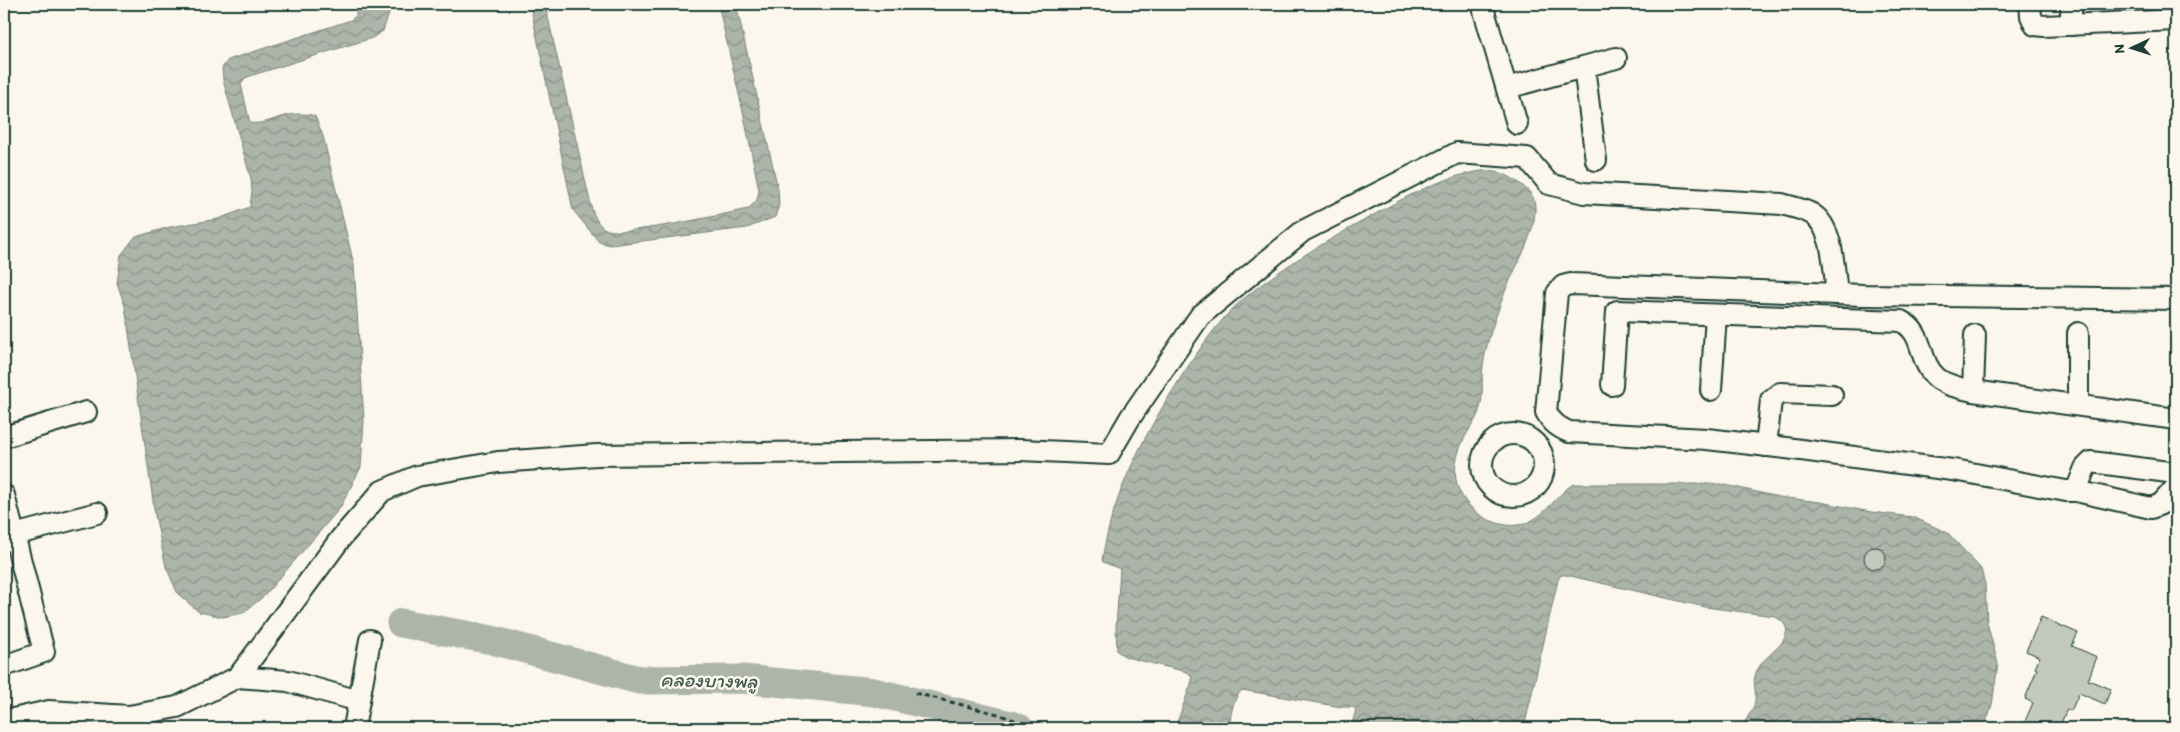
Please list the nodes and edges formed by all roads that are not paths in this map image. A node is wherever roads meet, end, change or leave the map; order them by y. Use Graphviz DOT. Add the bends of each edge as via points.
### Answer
graph roads {
  1 [pos="1482,4"];
  2 [pos="2030,4"];
  3 [pos="2071,4"];
  4 [pos="2176,20"];
  5 [pos="2071,25"];
  6 [pos="1616,58"];
  7 [pos="1584,67"];
  8 [pos="1506,88"];
  9 [pos="1517,124"];
  10 [pos="1596,160"];
  11 [pos="1837,294"];
  12 [pos="2176,298"];
  13 [pos="1716,315"];
  14 [pos="2078,333"];
  15 [pos="1975,335"];
  16 [pos="1612,385"];
  17 [pos="1711,390"];
  18 [pos="1973,391"];
  19 [pos="1832,395"];
  20 [pos="2078,405"];
  21 [pos="86,412"];
  22 [pos="2176,419"];
  23 [pos="1550,420"];
  24 [pos="4,437"];
  25 [pos="1532,440"];
  26 [pos="1766,446"];
  27 [pos="2176,473"];
  28 [pos="2176,487"];
  29 [pos="2076,491"];
  30 [pos="4,495"];
  31 [pos="97,513"];
  32 [pos="14,535"];
  33 [pos="370,640"];
  34 [pos="4,666"];
  35 [pos="238,677"];
  36 [pos="359,701"];
  37 [pos="4,721"];
  38 [pos="354,728"];
  1 -- 8 [label="street"];
  2 -- 5 [label="street" via="2035,25"];
  3 -- 5 [label="street"];
  4 -- 5 [label="street"];
  6 -- 7 [label="street"];
  7 -- 8 [label="street"];
  7 -- 10 [label="street"];
  8 -- 9 [label="street"];
  11 -- 12 [label="street"];
  11 -- 23 [label="street" via="1562,286 1556,293 1547,389 1546,412"];
  11 -- 35 [label="street" via="1826,232 1813,215 1782,204 1584,193 1549,184 1527,158 1457,153 1303,231 1200,316 1130,418 1110,454 1011,450 597,454 498,462 417,476 382,491 341,538"];
  13 -- 16 [label="street" via="1617,311"];
  13 -- 17 [label="street"];
  13 -- 18 [label="street" via="1901,321 1916,334 1924,358 1937,378 1949,385"];
  14 -- 20 [label="street"];
  15 -- 18 [label="street"];
  18 -- 20 [label="street"];
  19 -- 26 [label="street" via="1780,393 1775,396 1771,400"];
  20 -- 22 [label="street"];
  21 -- 24 [label="street"];
  23 -- 25 [label="street"];
  23 -- 26 [label="street" via="1569,432"];
  26 -- 29 [label="street" via="1960,471"];
  27 -- 29 [label="street" via="2092,462 2085,468"];
  28 -- 29 [label="street" via="2161,504 2151,508"];
  30 -- 32 [label="street"];
  31 -- 32 [label="street"];
  32 -- 34 [label="street" via="44,652"];
  33 -- 36 [label="street"];
  35 -- 36 [label="street" via="288,681"];
  35 -- 37 [label="street" via="177,707 130,716 49,711"];
  36 -- 38 [label="street"];
}
